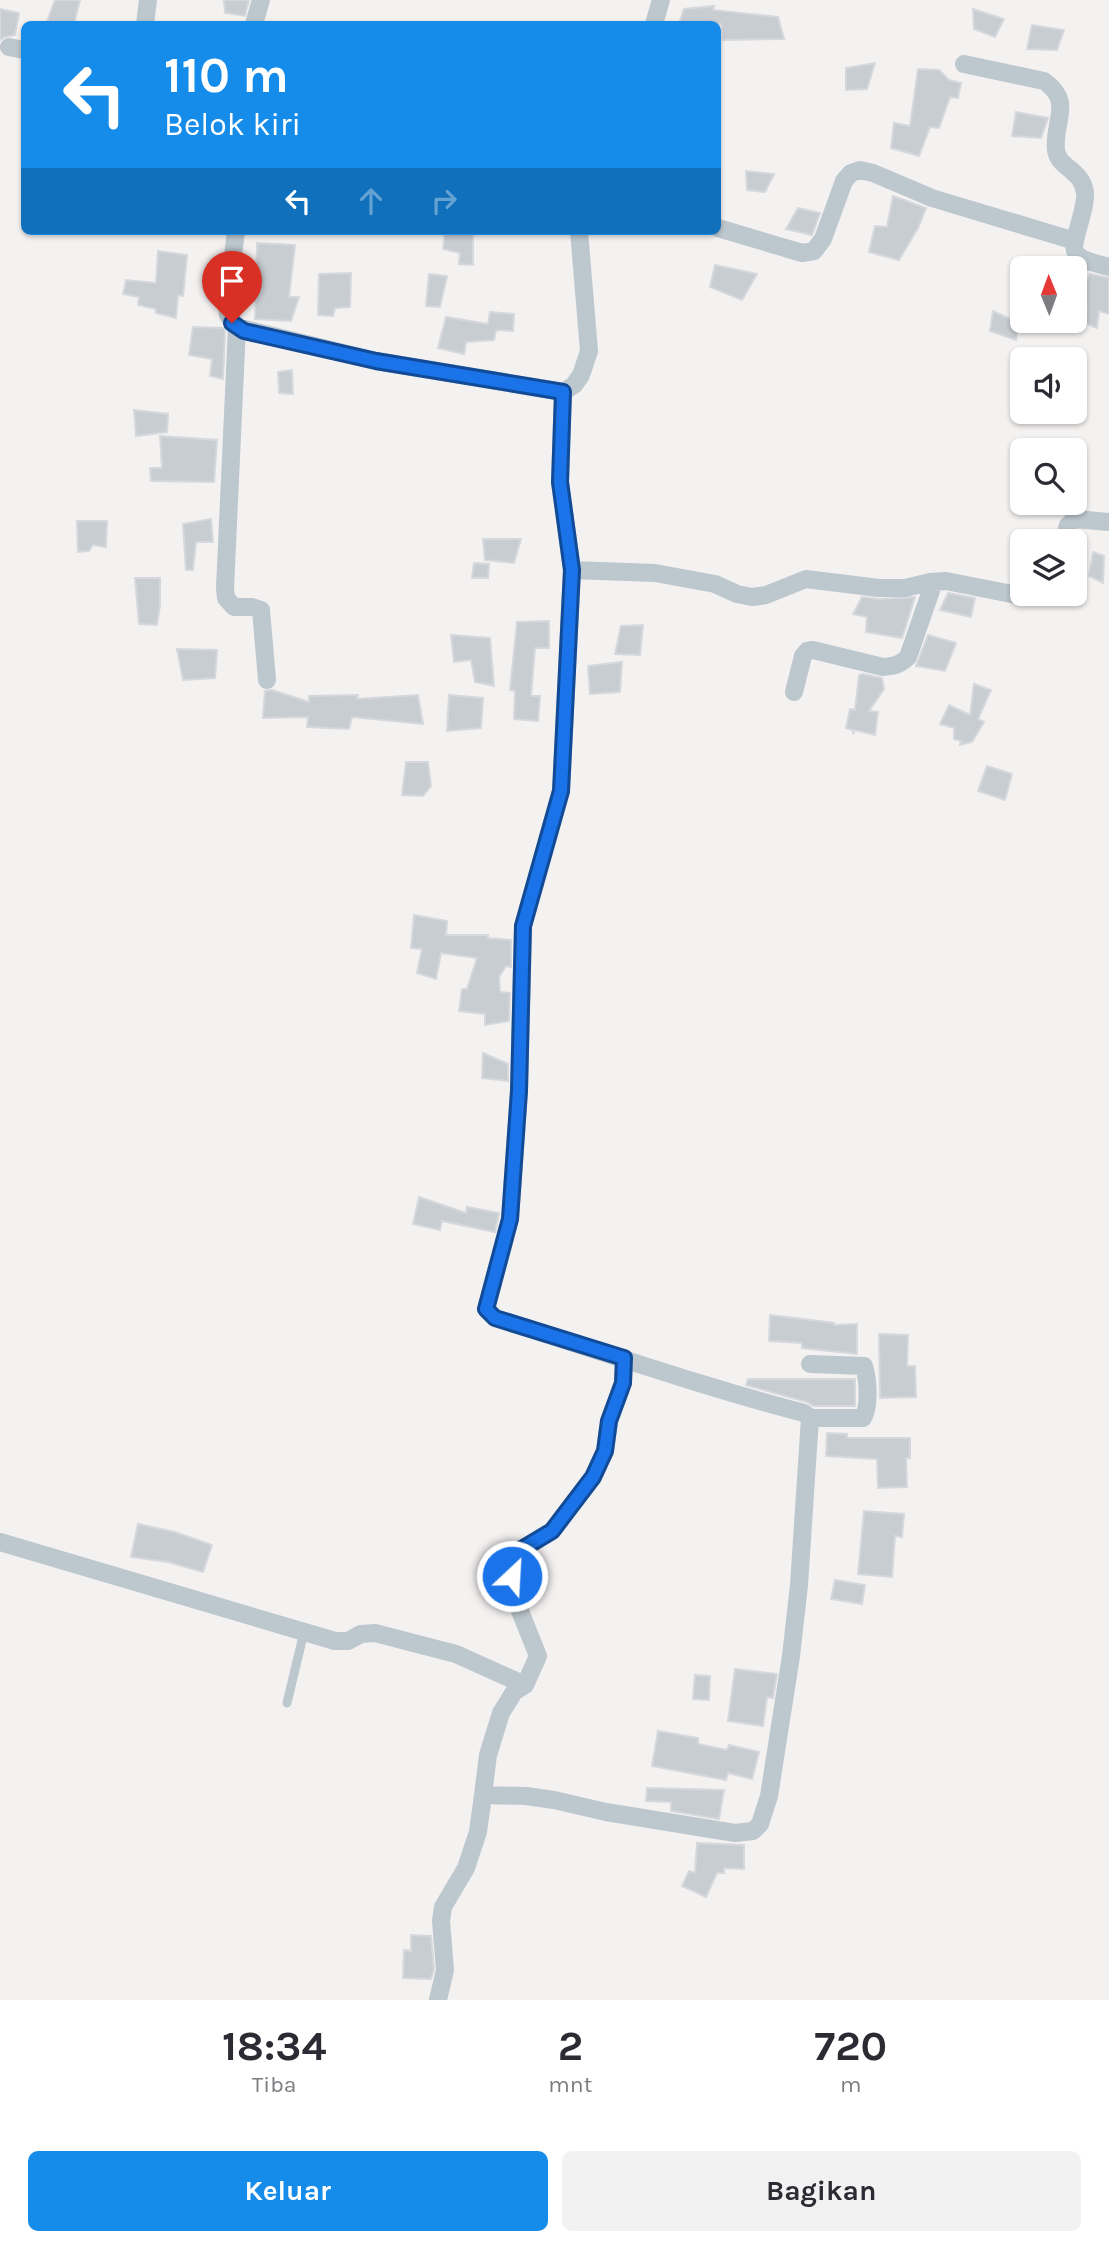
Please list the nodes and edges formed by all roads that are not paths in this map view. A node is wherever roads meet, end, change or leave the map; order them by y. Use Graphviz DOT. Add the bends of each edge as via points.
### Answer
graph roads {
  1 [pos="148,0"];
  2 [pos="261,0"];
  3 [pos="661,0"];
  4 [pos="145,21"];
  5 [pos="255,21"];
  6 [pos="655,21"];
  7 [pos="964,64"];
  8 [pos="721,229"];
  9 [pos="236,235"];
  10 [pos="579,235"];
  11 [pos="1074,241"];
  12 [pos="1109,267"];
  13 [pos="237,327"];
  14 [pos="563,392"];
  15 [pos="1109,522"];
  16 [pos="1067,529"];
  17 [pos="572,570"];
  18 [pos="934,582"];
  19 [pos="1010,594"];
  20 [pos="267,680"];
  21 [pos="794,692"];
  22 [pos="624,1358"];
  23 [pos="810,1364"];
  24 [pos="810,1418"];
  25 [pos="0,1542"];
  26 [pos="304,1632"];
  27 [pos="525,1685"];
  28 [pos="287,1703"];
  29 [pos="483,1795"];
  30 [pos="438,2000"];
  1 -- 4 [label="street"];
  2 -- 5 [label="street"];
  3 -- 6 [label="street"];
  7 -- 11 [label="street" via="1044,81 1055,89 1061,99 1056,152 1084,182 1086,197"];
  8 -- 11 [label="street" via="802,253 814,251 823,239 844,181 860,170 932,198"];
  9 -- 13 [label="street" via="227,305"];
  10 -- 14 [label="street" via="588,355 581,375"];
  11 -- 12 [label="street" via="1081,257"];
  13 -- 14 [label="street" via="376,361"];
  13 -- 20 [label="street" via="225,588 234,607 261,610"];
  14 -- 17 [label="street" via="560,482"];
  15 -- 16 [label="street" via="1075,519"];
  17 -- 18 [label="street" via="655,573 715,584 752,597 806,579 879,588"];
  17 -- 22 [label="street" via="561,791 523,926 510,1219 486,1309 495,1318"];
  18 -- 19 [label="street"];
  18 -- 21 [label="street" via="902,663 883,667 807,651"];
  22 -- 24 [label="street"];
  22 -- 27 [label="street" via="623,1383 609,1421 605,1451 593,1477 552,1531 513,1559 518,1606 538,1655"];
  23 -- 24 [label="street" via="863,1366 867,1403 863,1418"];
  24 -- 29 [label="street" via="792,1656 769,1796 760,1824 753,1831 734,1833 554,1800"];
  25 -- 26 [label="street"];
  26 -- 27 [label="street" via="342,1642 375,1633 456,1654"];
  26 -- 28 [label="lane"];
  27 -- 29 [label="street" via="514,1692 501,1713 488,1755"];
  29 -- 30 [label="street" via="478,1832 466,1868 443,1907 445,1969"];
}
